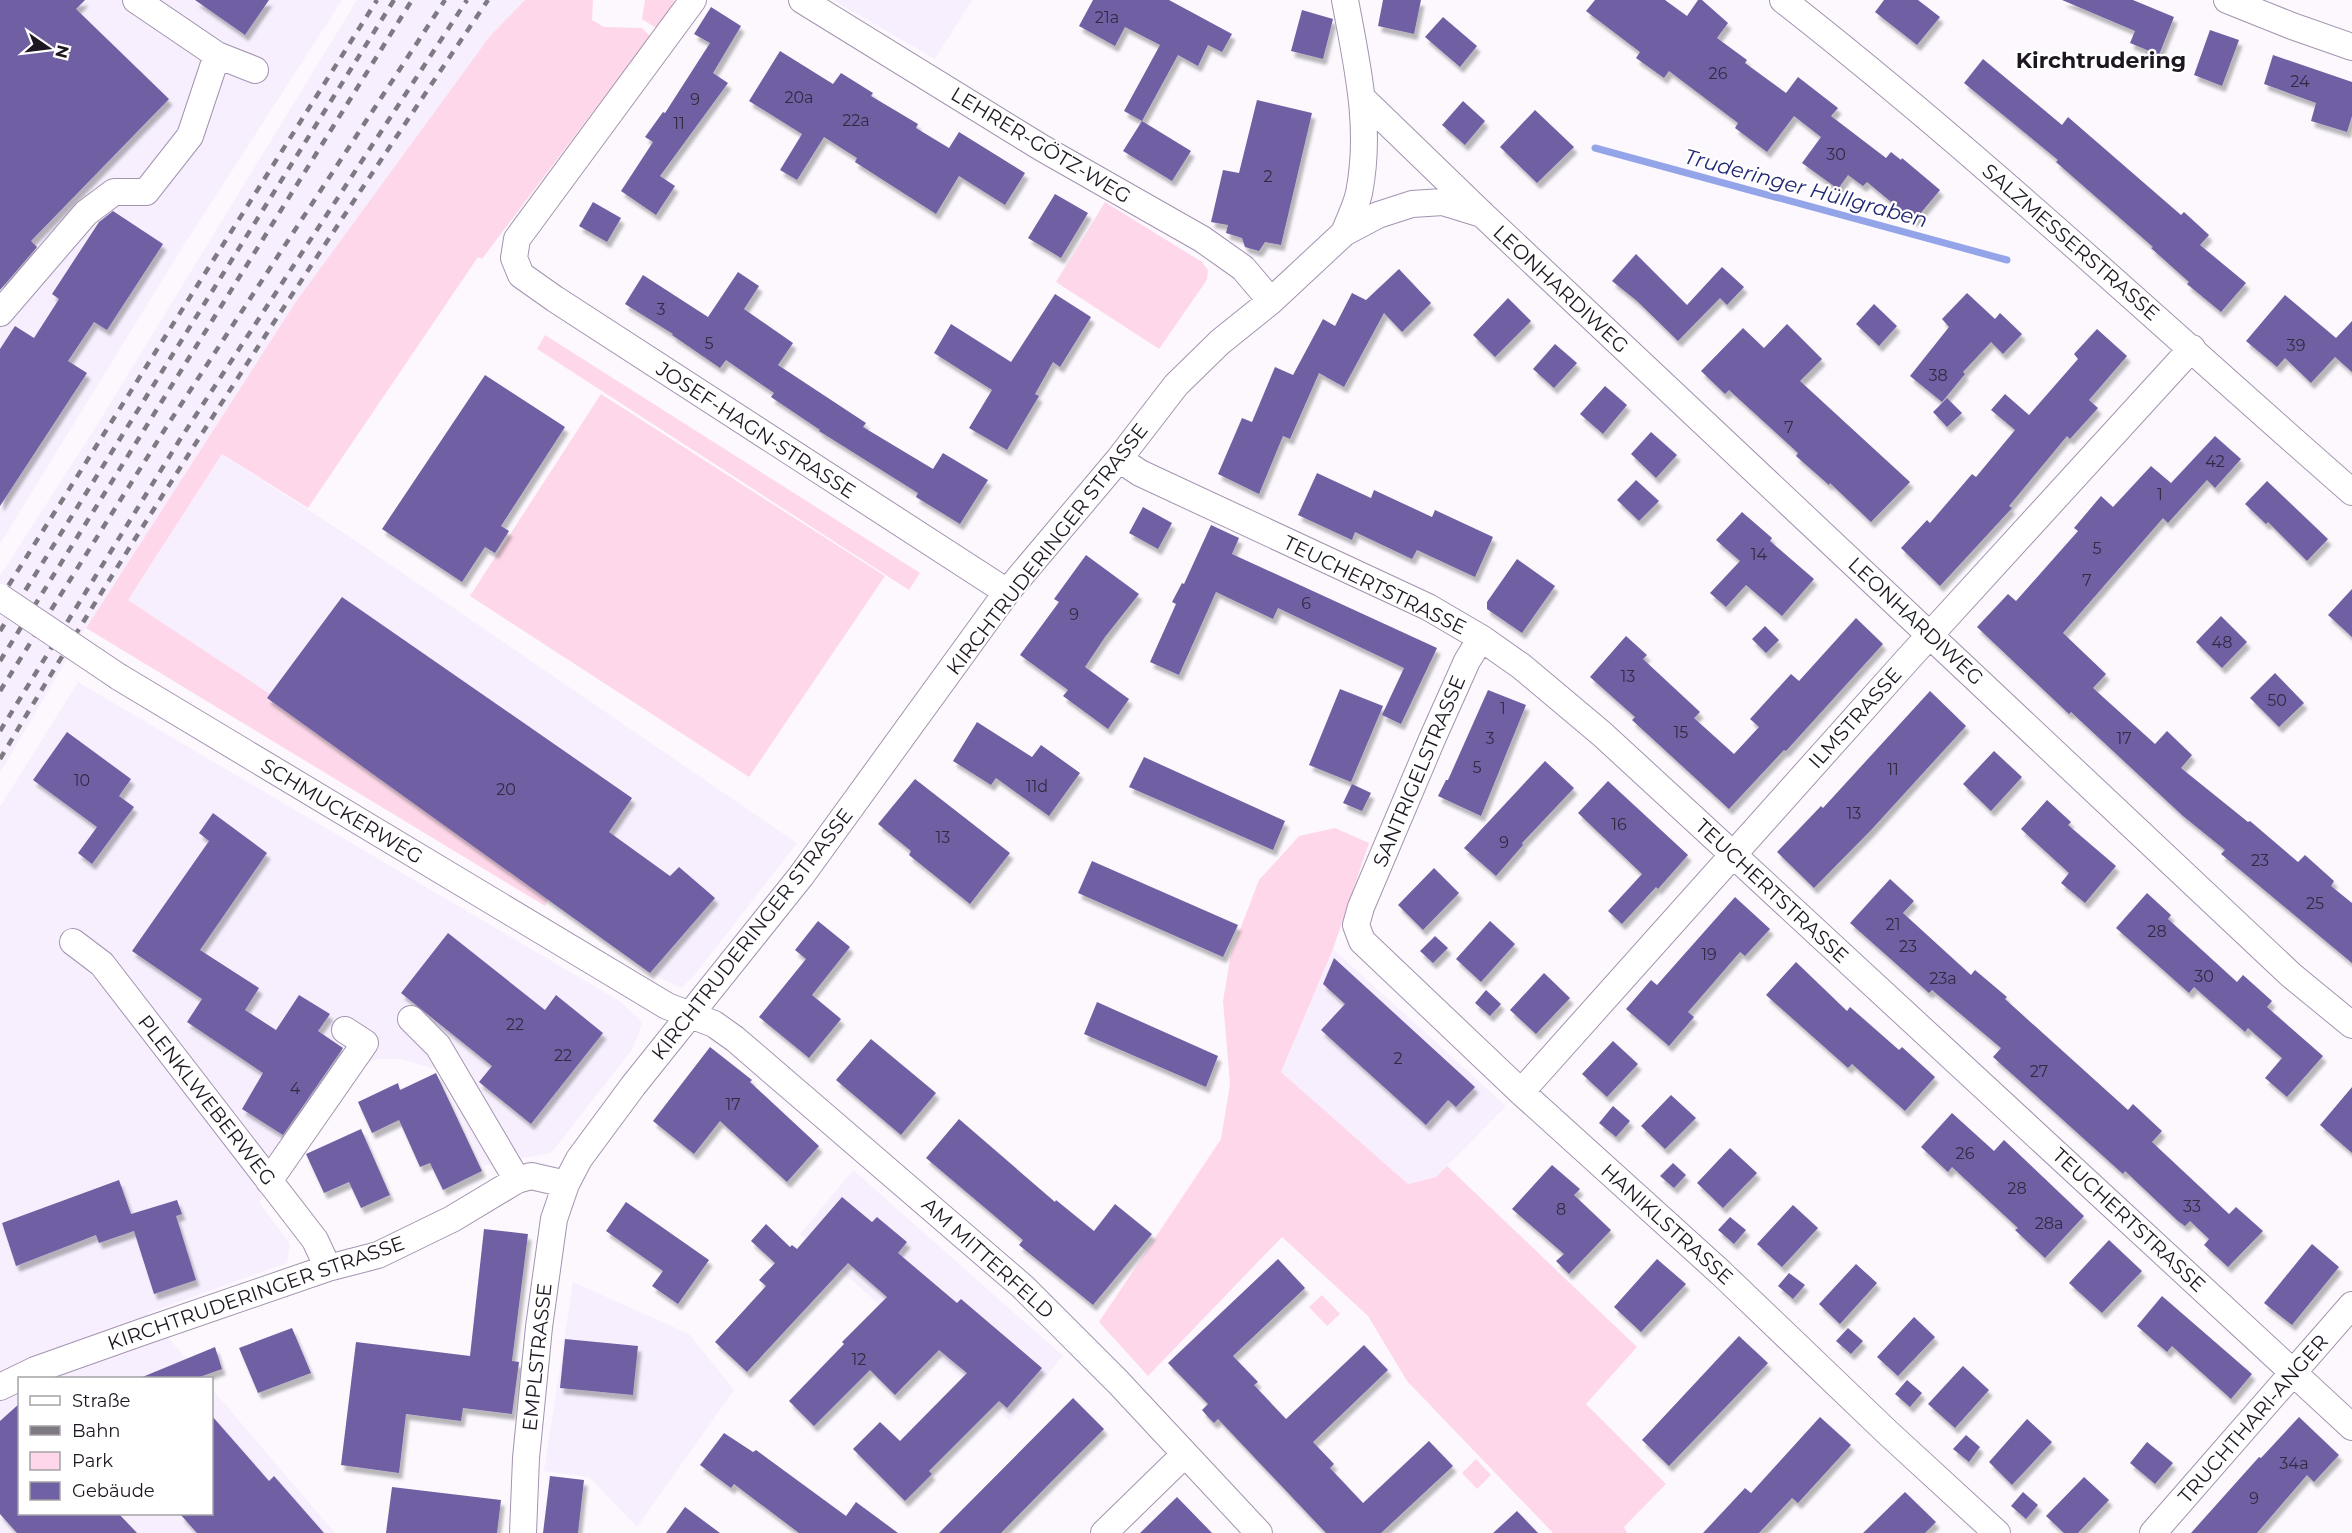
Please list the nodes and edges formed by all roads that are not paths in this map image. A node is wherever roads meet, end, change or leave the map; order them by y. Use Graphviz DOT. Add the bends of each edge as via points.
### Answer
graph roads {
  1 [pos="136,0"];
  2 [pos="693,0"];
  3 [pos="802,0"];
  4 [pos="1345,0"];
  5 [pos="1783,0"];
  6 [pos="2227,0"];
  7 [pos="2352,47"];
  8 [pos="217,55"];
  9 [pos="255,70"];
  10 [pos="1364,99"];
  11 [pos="1482,214"];
  12 [pos="1344,232"];
  13 [pos="1271,301"];
  14 [pos="0,313"];
  15 [pos="2192,348"];
  16 [pos="1119,459"];
  17 [pos="2352,492"];
  18 [pos="1007,592"];
  19 [pos="0,597"];
  20 [pos="1930,634"];
  21 [pos="1481,638"];
  22 [pos="1733,854"];
  23 [pos="1361,907"];
  24 [pos="73,942"];
  25 [pos="690,1015"];
  26 [pos="411,1019"];
  27 [pos="2352,1025"];
  28 [pos="345,1030"];
  29 [pos="1521,1092"];
  30 [pos="517,1180"];
  31 [pos="269,1181"];
  32 [pos="566,1184"];
  33 [pos="328,1268"];
  34 [pos="2352,1305"];
  35 [pos="2293,1372"];
  36 [pos="21,1377"];
  37 [pos="18,1378"];
  38 [pos="0,1387"];
  39 [pos="2352,1427"];
  40 [pos="1185,1454"];
  41 [pos="523,1533"];
  42 [pos="1104,1533"];
  43 [pos="1259,1533"];
  44 [pos="1997,1533"];
  45 [pos="2154,1533"];
  1 -- 8 [label="street"];
  2 -- 18 [label="street, JOSEF-HAGN-STRASSE" via="517,239 514,258 521,274"];
  3 -- 13 [label="street, LEHRER-GÖTZ-WEG" via="1042,148 1202,239 1243,268"];
  4 -- 10 [label="street"];
  5 -- 15 [label="street, SALZMESSERSTRASSE" via="1946,133"];
  6 -- 7 [label="street"];
  8 -- 9 [label="street"];
  8 -- 14 [label="street" via="190,136 146,192 114,192 86,213"];
  10 -- 11 [label="street, LEONHARDIWEG"];
  10 -- 12 [label="street" via="1365,156 1358,196"];
  11 -- 12 [label="street, LEONHARDIWEG" via="1443,202 1412,204"];
  11 -- 20 [label="street, LEONHARDIWEG"];
  12 -- 13 [label="street, KIRCHTRUDERINGER STRASSE"];
  13 -- 16 [label="street, KIRCHTRUDERINGER STRASSE" via="1220,342 1176,386"];
  15 -- 17 [label="street, SALZMESSERSTRASSE"];
  15 -- 20 [label="street, ILMSTRASSE"];
  16 -- 18 [label="street, KIRCHTRUDERINGER STRASSE"];
  16 -- 21 [label="street, TEUCHERTSTRASSE" via="1140,473 1428,607"];
  18 -- 25 [label="street, KIRCHTRUDERINGER STRASSE" via="801,876"];
  19 -- 25 [label="street, SCHMUCKERWEG, bridge" via="119,677 667,1006"];
  20 -- 22 [label="street, ILMSTRASSE"];
  20 -- 27 [label="street, LEONHARDIWEG" via="2291,975"];
  21 -- 22 [label="street, TEUCHERTSTRASSE" via="1521,666 1594,728"];
  21 -- 23 [label="street, SANTRIGELSTRASSE" via="1462,672"];
  22 -- 29 [label="street, ILMSTRASSE"];
  22 -- 35 [label="street, TEUCHERTSTRASSE"];
  23 -- 29 [label="street, HANIKLSTRASSE" via="1356,925 1362,941"];
  24 -- 31 [label="street, PLENKLWEBERWEG" via="102,964"];
  25 -- 32 [label="street, KIRCHTRUDERINGER STRASSE" via="579,1159"];
  25 -- 40 [label="street, AM MITTERFELD" via="714,1024 735,1039 990,1256"];
  26 -- 30 [label="street" via="438,1046"];
  28 -- 31 [label="street" via="365,1042"];
  29 -- 44 [label="street, HANIKLSTRASSE" via="1721,1273"];
  30 -- 32 [label="street, KIRCHTRUDERINGER STRASSE" via="531,1176"];
  30 -- 33 [label="street, KIRCHTRUDERINGER STRASSE" via="452,1219 378,1255"];
  31 -- 33 [label="street, PLENKLWEBERWEG" via="315,1240"];
  32 -- 41 [label="street, EMPLSTRASSE" via="554,1219 539,1327"];
  33 -- 36 [label="street, KIRCHTRUDERINGER STRASSE"];
  34 -- 35 [label="street, TRUCHTHARI-ANGER"];
  35 -- 39 [label="street, TEUCHERTSTRASSE"];
  35 -- 45 [label="street, TRUCHTHARI-ANGER"];
  37 -- 38 [label="street, KIRCHTRUDERINGER STRASSE"];
  40 -- 42 [label="street"];
  40 -- 43 [label="street, AM MITTERFELD"];
}
